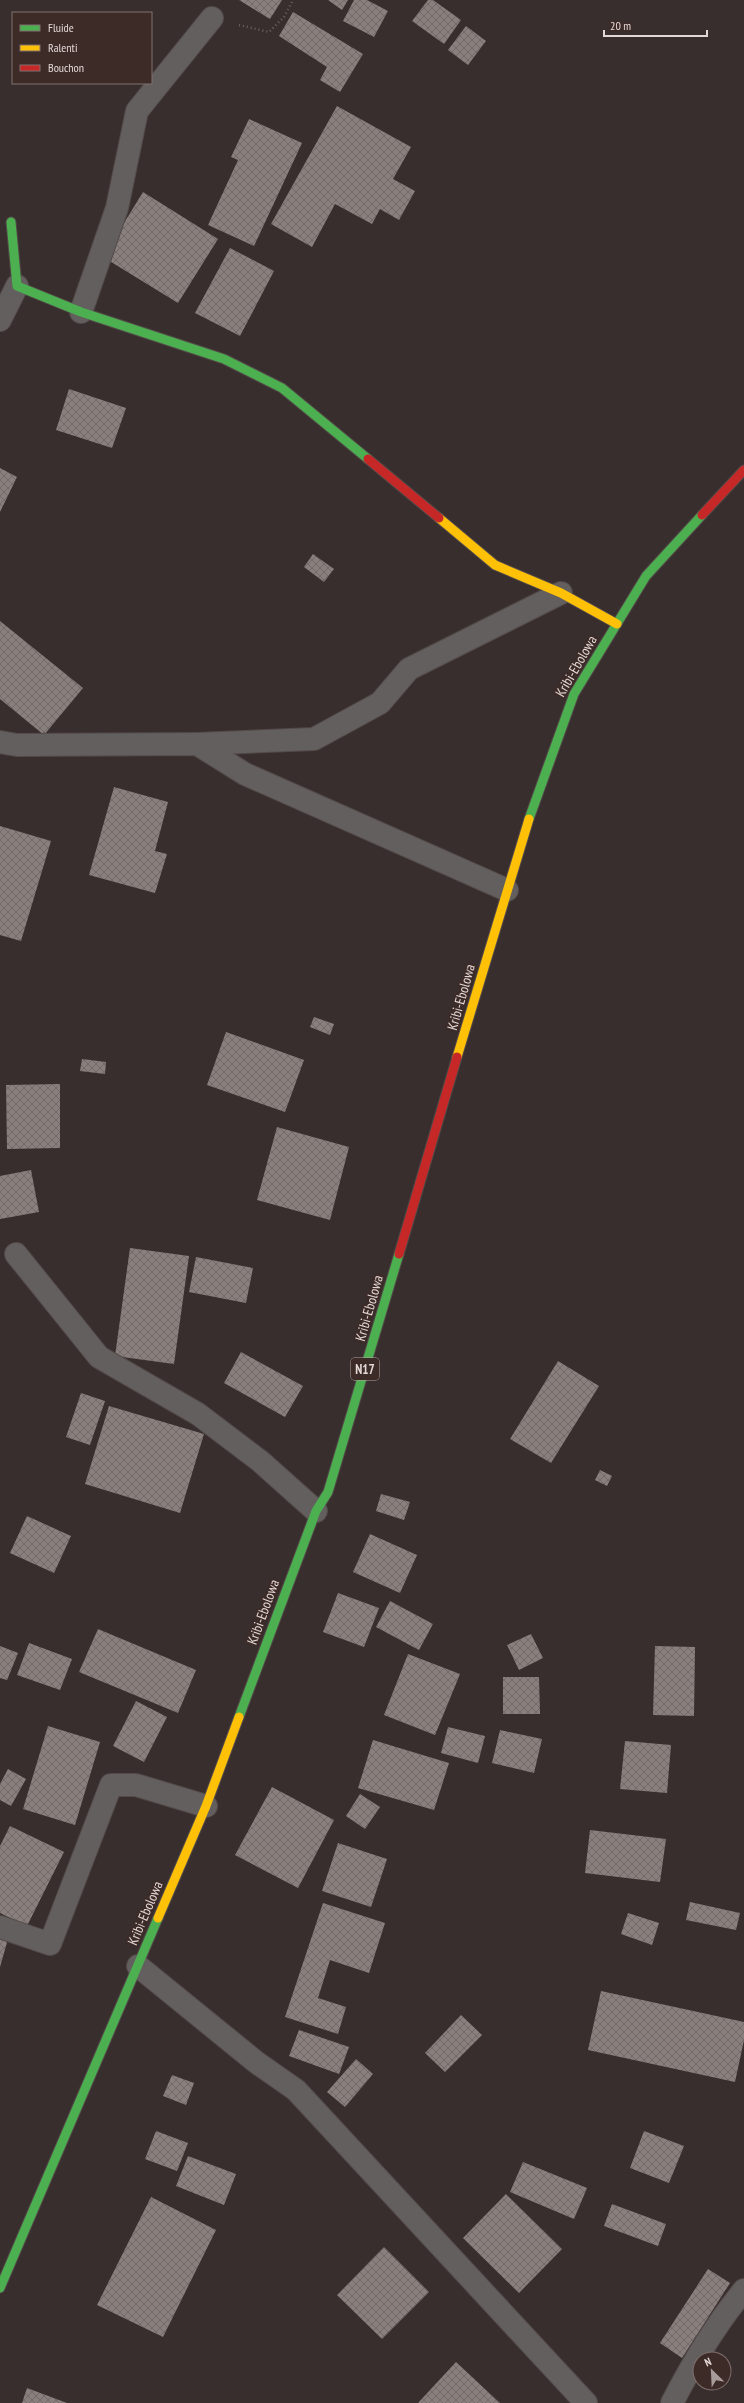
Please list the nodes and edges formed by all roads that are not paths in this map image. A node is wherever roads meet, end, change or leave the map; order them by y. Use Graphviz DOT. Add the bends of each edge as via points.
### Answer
graph roads {
  1 [pos="212,18"];
  2 [pos="11,222"];
  3 [pos="17,286"];
  4 [pos="81,312"];
  5 [pos="0,320"];
  6 [pos="744,470"];
  7 [pos="562,593"];
  8 [pos="617,624"];
  9 [pos="0,742"];
  10 [pos="197,744"];
  11 [pos="507,890"];
  12 [pos="16,1254"];
  13 [pos="316,1511"];
  14 [pos="206,1806"];
  15 [pos="0,1927"];
  16 [pos="138,1966"];
  17 [pos="0,2288"];
  18 [pos="744,2290"];
  19 [pos="586,2403"];
  20 [pos="672,2403"];
  1 -- 4 [label="street" via="137,111 117,208"];
  2 -- 3 [label="main road"];
  3 -- 4 [label="main road"];
  3 -- 5 [label="street"];
  4 -- 7 [label="main road" via="224,359 282,388 495,565"];
  6 -- 8 [label="main road, Kribi-Ebolowa / N17" via="646,576"];
  7 -- 8 [label="main road"];
  7 -- 10 [label="street" via="409,669 380,703 314,738"];
  8 -- 11 [label="main road, Kribi-Ebolowa / N17" via="574,694 535,801"];
  9 -- 10 [label="street" via="17,745"];
  10 -- 11 [label="street" via="245,774"];
  11 -- 13 [label="main road, Kribi-Ebolowa / N17" via="340,1454 328,1492"];
  12 -- 13 [label="street" via="99,1357 198,1414 260,1461"];
  13 -- 14 [label="main road, Kribi-Ebolowa / N17"];
  14 -- 15 [label="street" via="136,1785 111,1785 50,1944"];
  14 -- 16 [label="main road, Kribi-Ebolowa / N17"];
  16 -- 17 [label="main road, Kribi-Ebolowa / N17"];
  16 -- 19 [label="street" via="256,2062 296,2090"];
  18 -- 20 [label="street" via="729,2309"];
}
